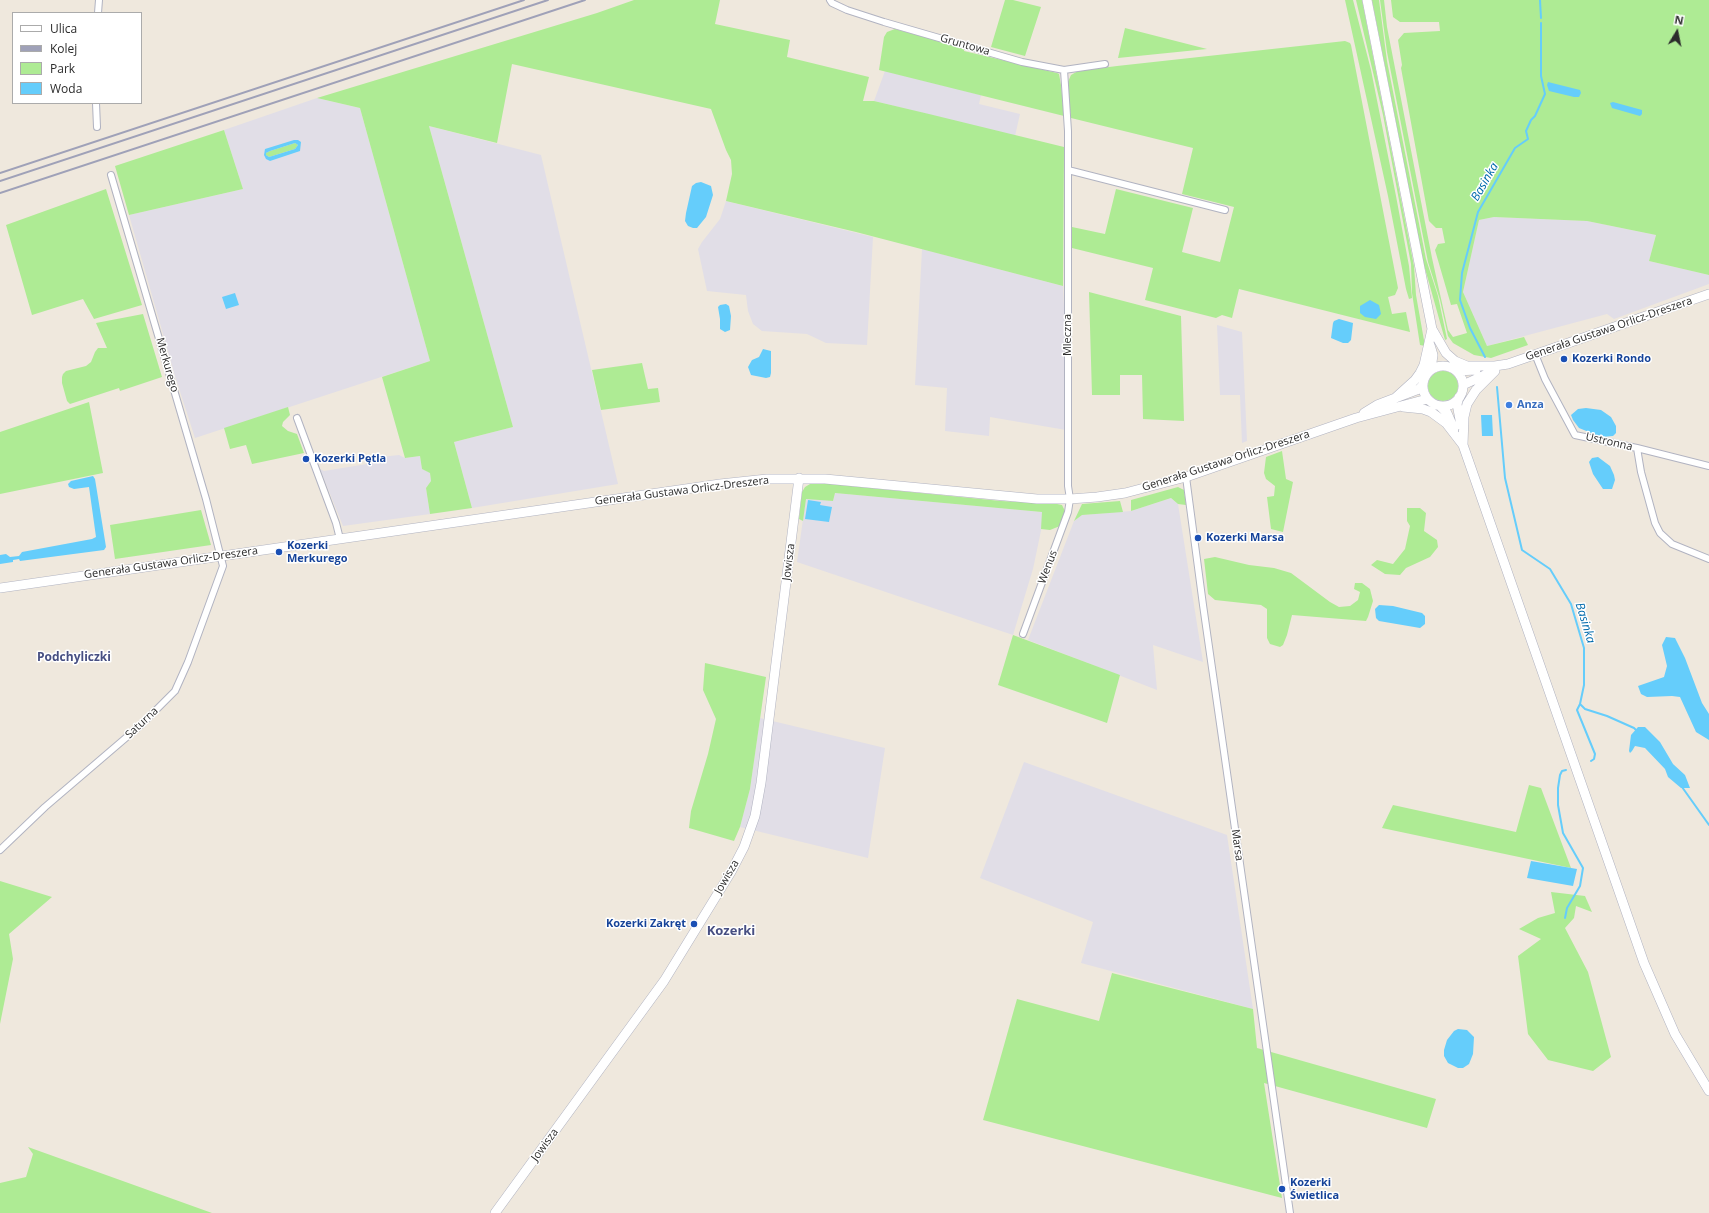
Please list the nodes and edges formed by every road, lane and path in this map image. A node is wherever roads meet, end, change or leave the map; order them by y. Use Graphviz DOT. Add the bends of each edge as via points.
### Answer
graph roads {
  1 [pos="99,0"];
  2 [pos="830,0"];
  3 [pos="1367,0"];
  4 [pos="98,12"];
  5 [pos="1105,64"];
  6 [pos="1064,70"];
  7 [pos="96,104"];
  8 [pos="97,126"];
  9 [pos="1068,170"];
  10 [pos="111,175"];
  11 [pos="1225,210"];
  12 [pos="1709,294"];
  13 [pos="1432,329"];
  14 [pos="1439,339"];
  15 [pos="1429,340"];
  16 [pos="1535,354"];
  17 [pos="1494,368"];
  18 [pos="1431,369"];
  19 [pos="1454,369"];
  20 [pos="1463,385"];
  21 [pos="1422,386"];
  22 [pos="1459,397"];
  23 [pos="1427,399"];
  24 [pos="1395,403"];
  25 [pos="1440,406"];
  26 [pos="297,418"];
  27 [pos="1461,440"];
  28 [pos="1637,448"];
  29 [pos="1709,466"];
  30 [pos="1186,477"];
  31 [pos="799,478"];
  32 [pos="1070,499"];
  33 [pos="340,539"];
  34 [pos="221,555"];
  35 [pos="1709,558"];
  36 [pos="0,588"];
  37 [pos="1022,634"];
  38 [pos="0,850"];
  39 [pos="1709,1091"];
  40 [pos="495,1213"];
  41 [pos="1290,1213"];
  1 -- 4 [label="street"];
  2 -- 6 [label="street, Gruntowa" via="847,10 884,22 1022,62"];
  3 -- 13 [label="main road"];
  5 -- 6 [label="street, Gruntowa"];
  6 -- 9 [label="street, Mleczna"];
  7 -- 8 [label="street"];
  9 -- 11 [label="street"];
  9 -- 32 [label="street, Mleczna"];
  10 -- 34 [label="street, Merkurego"];
  12 -- 16 [label="main road, Generała Gustawa Orlicz-Dreszera"];
  13 -- 14 [label="main road"];
  13 -- 15 [label="main road"];
  14 -- 17 [label="main road" via="1446,353 1460,364"];
  14 -- 19 [label="main road" via="1444,363"];
  15 -- 18 [label="main road" via="1432,351"];
  15 -- 24 [label="main road" via="1420,373"];
  16 -- 17 [label="main road, Generała Gustawa Orlicz-Dreszera"];
  16 -- 28 [label="street, Ustronna" via="1545,379 1575,435"];
  17 -- 19 [label="main road, Generała Gustawa Orlicz-Dreszera"];
  17 -- 20 [label="main road, Generała Gustawa Orlicz-Dreszera"];
  17 -- 27 [label="main road" via="1471,396 1464,417"];
  18 -- 19 [label="main road" via="1440,366"];
  18 -- 21 [label="main road" via="1426,374"];
  19 -- 20 [label="main road"];
  20 -- 22 [label="main road"];
  21 -- 23 [label="main road"];
  21 -- 24 [label="main road, Generała Gustawa Orlicz-Dreszera"];
  22 -- 25 [label="main road" via="1451,404"];
  22 -- 27 [label="main road"];
  23 -- 24 [label="main road, Generała Gustawa Orlicz-Dreszera"];
  23 -- 25 [label="main road"];
  24 -- 27 [label="main road" via="1431,412 1446,423"];
  24 -- 30 [label="main road, Generała Gustawa Orlicz-Dreszera" via="1377,405 1356,418"];
  25 -- 27 [label="main road" via="1447,413"];
  26 -- 33 [label="street"];
  27 -- 39 [label="main road" via="1644,963 1675,1034"];
  28 -- 29 [label="street"];
  28 -- 35 [label="street, Ustronna" via="1643,479 1660,533 1672,544"];
  30 -- 32 [label="main road, Generała Gustawa Orlicz-Dreszera" via="1124,493"];
  30 -- 41 [label="street, Marsa"];
  31 -- 32 [label="main road, Generała Gustawa Orlicz-Dreszera" via="1008,497"];
  31 -- 33 [label="main road, Generała Gustawa Orlicz-Dreszera" via="720,484"];
  31 -- 40 [label="main road, Jowisza" via="761,784 755,816 744,847 664,981"];
  32 -- 37 [label="street, Wenus" via="1068,512"];
  33 -- 34 [label="main road, Generała Gustawa Orlicz-Dreszera"];
  34 -- 36 [label="main road, Generała Gustawa Orlicz-Dreszera"];
  34 -- 38 [label="street, Saturna" via="223,566 175,691 142,724 45,807"];
}
